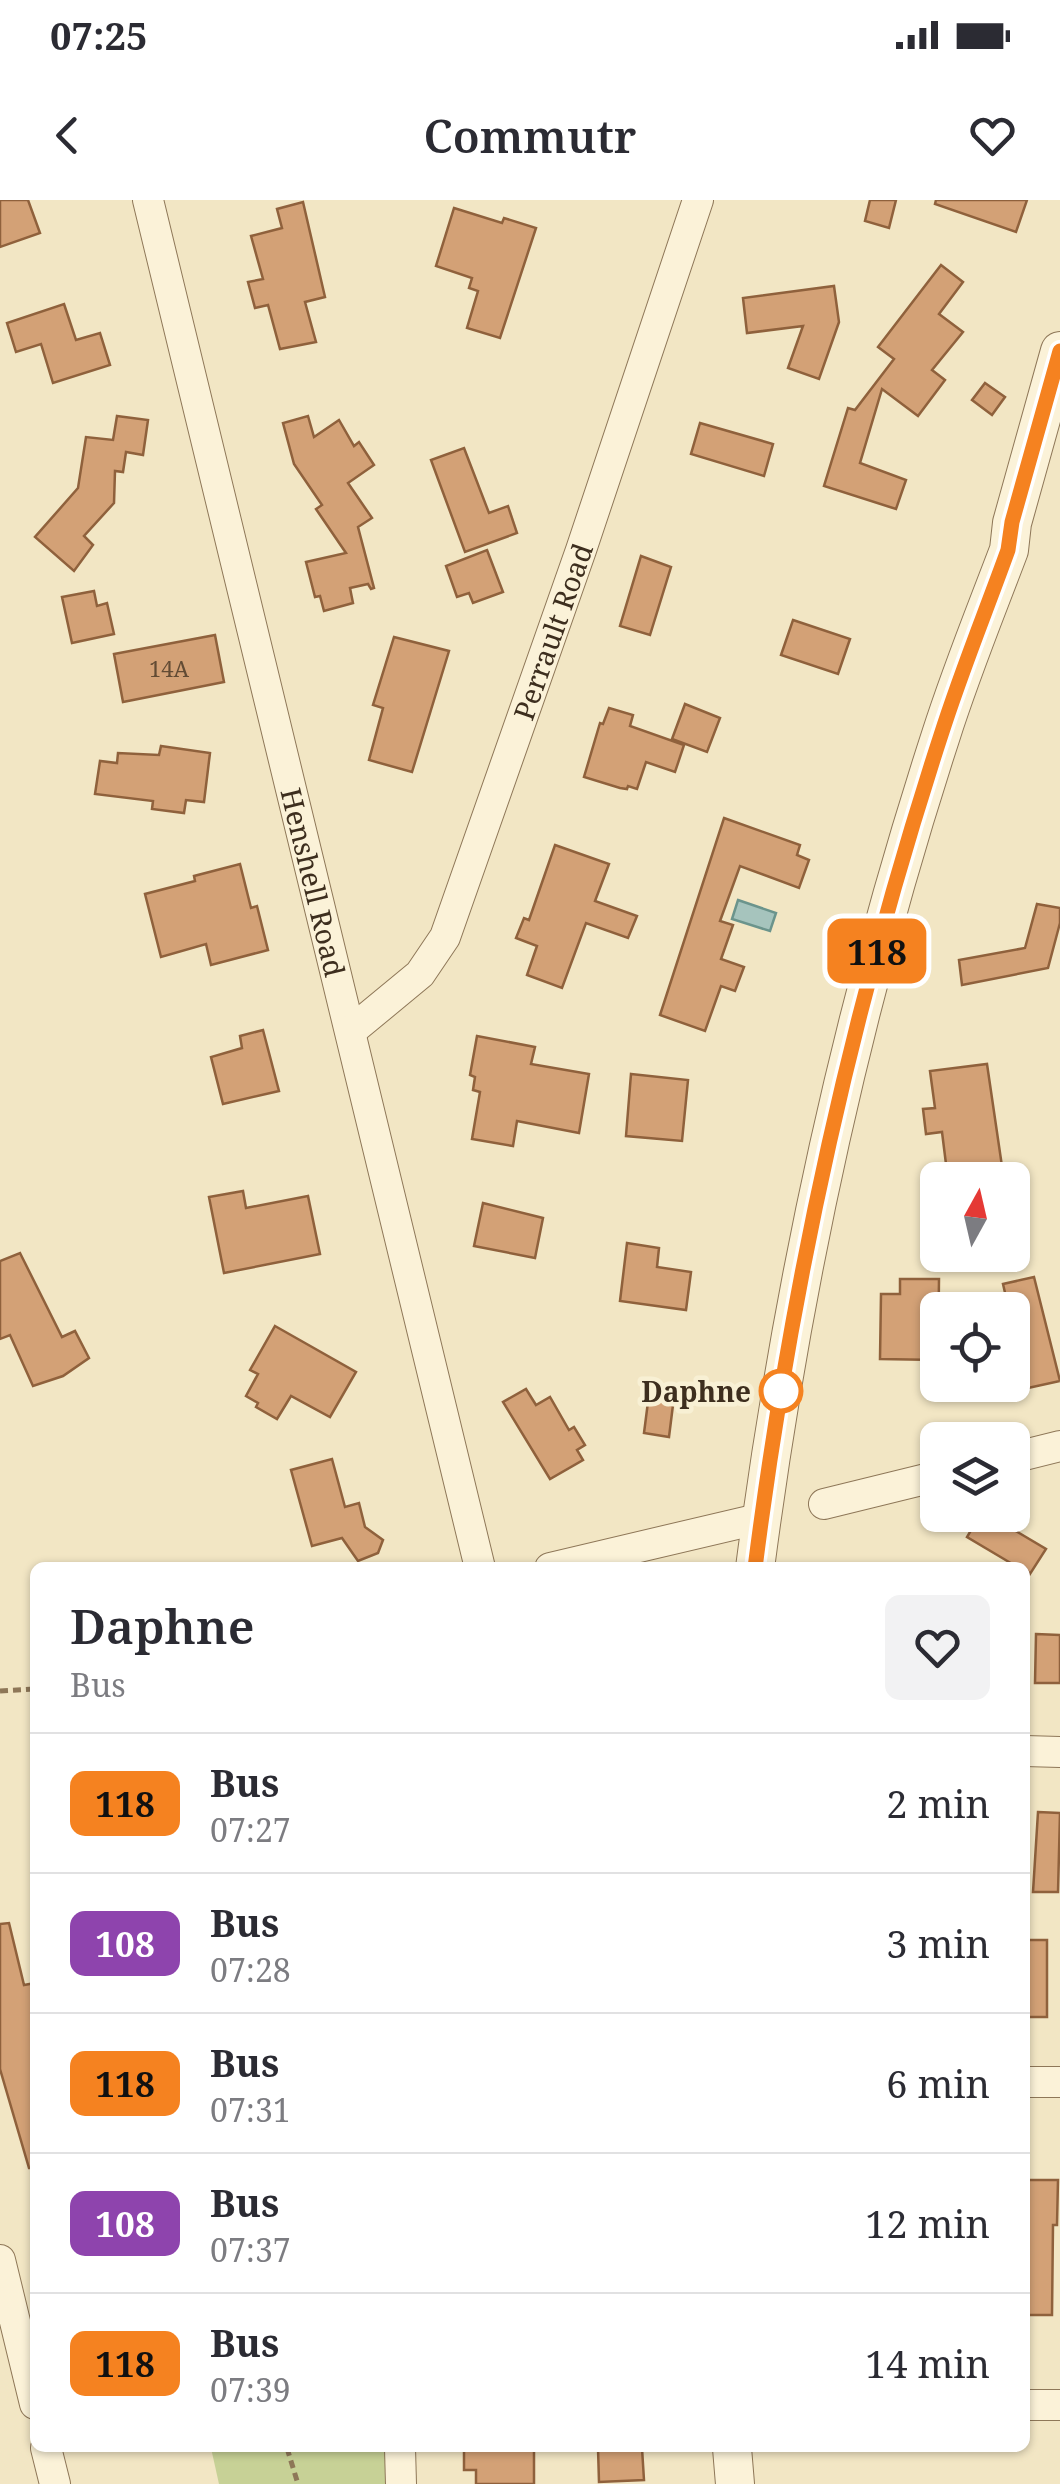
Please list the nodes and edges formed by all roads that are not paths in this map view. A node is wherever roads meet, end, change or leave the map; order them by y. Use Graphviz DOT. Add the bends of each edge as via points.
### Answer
graph roads {
  1 [pos="148,200"];
  2 [pos="698,200"];
  3 [pos="1060,350"];
  4 [pos="1060,433"];
  5 [pos="1008,550"];
  6 [pos="351,1031"];
  7 [pos="1060,1446"];
  8 [pos="1030,1454"];
  9 [pos="920,1480"];
  10 [pos="824,1504"];
  11 [pos="762,1518"];
  12 [pos="479,1562"];
  13 [pos="575,1562"];
  14 [pos="756,1562"];
  15 [pos="1030,1751"];
  16 [pos="1060,1752"];
  17 [pos="1030,2082"];
  18 [pos="1060,2082"];
  19 [pos="0,2260"];
  20 [pos="30,2383"];
  21 [pos="1030,2405"];
  22 [pos="1060,2405"];
  23 [pos="47,2452"];
  24 [pos="400,2452"];
  25 [pos="732,2452"];
  26 [pos="54,2484"];
  27 [pos="401,2484"];
  28 [pos="735,2484"];
  1 -- 6 [label="street, Henshell Road"];
  2 -- 6 [label="street, Perrault Road" via="446,937 420,974"];
  3 -- 5 [label="street"];
  4 -- 5 [label="street" via="1025,526"];
  5 -- 11 [label="street" via="942,731 864,1004 802,1271"];
  6 -- 12 [label="street, Henshell Road"];
  7 -- 8 [label="street"];
  9 -- 10 [label="street"];
  11 -- 13 [label="street"];
  11 -- 14 [label="street"];
  15 -- 16 [label="street"];
  17 -- 18 [label="street"];
  19 -- 20 [label="street"];
  21 -- 22 [label="street"];
  23 -- 26 [label="street"];
  24 -- 27 [label="street"];
  25 -- 28 [label="street"];
}
